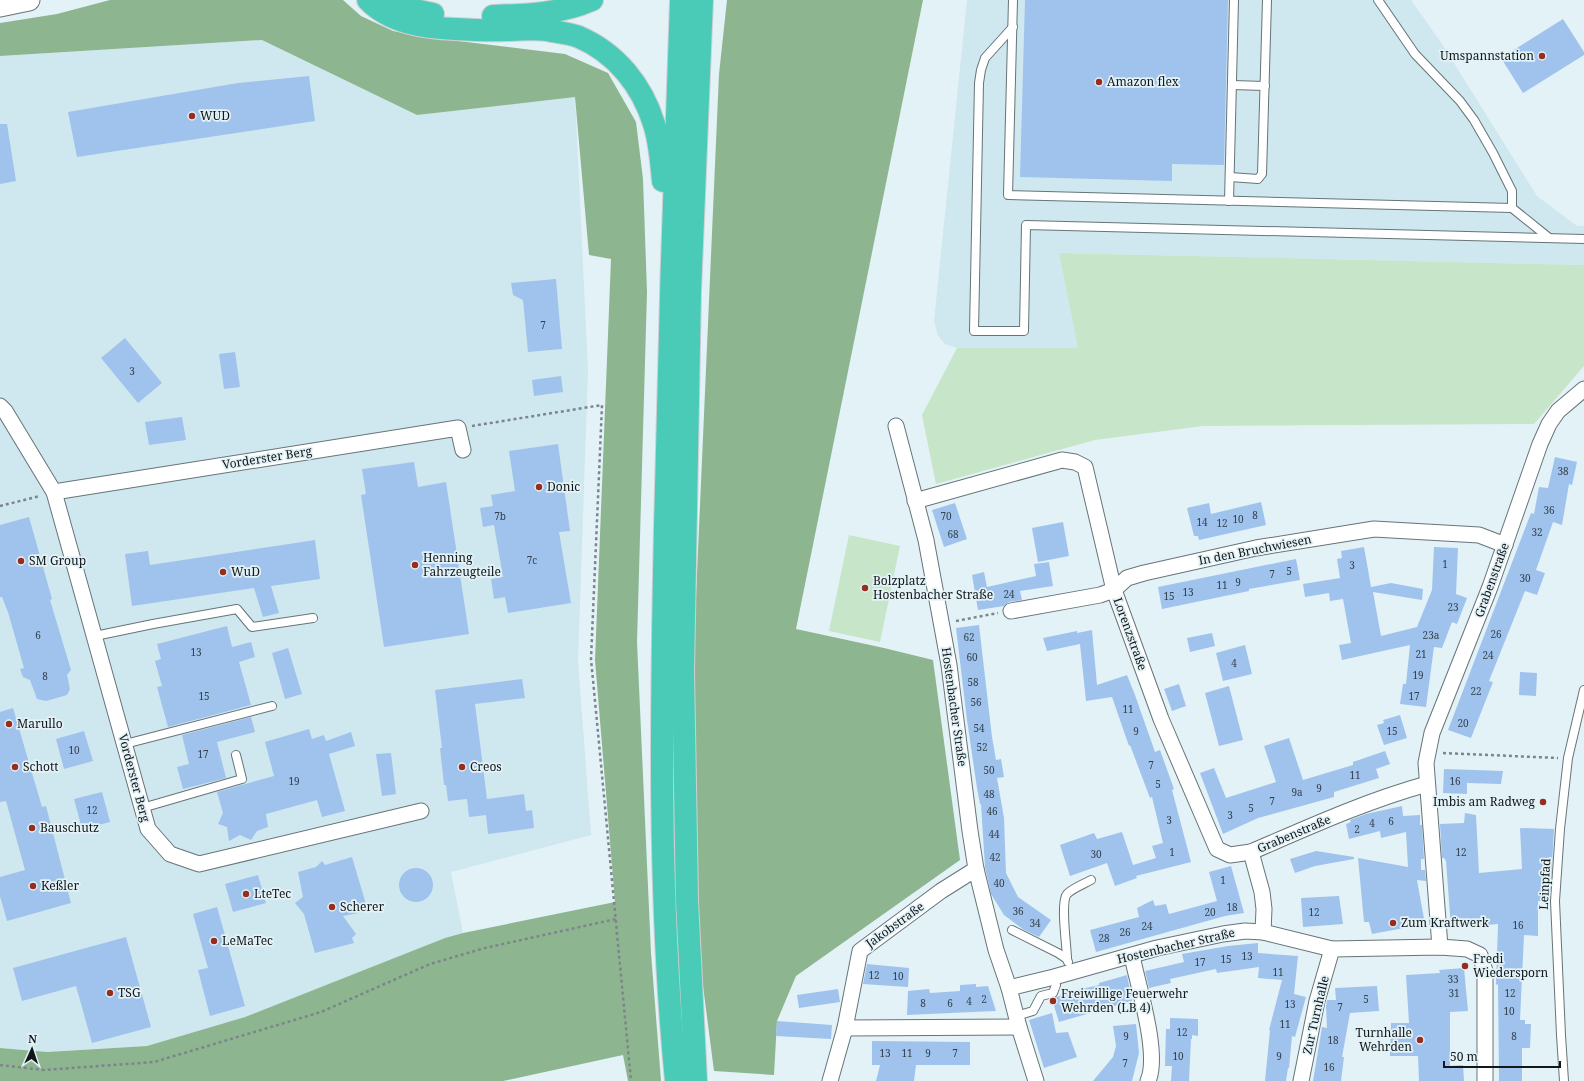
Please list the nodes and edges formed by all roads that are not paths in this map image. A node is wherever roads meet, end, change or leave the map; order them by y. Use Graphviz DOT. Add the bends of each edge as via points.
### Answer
graph roads {
  1 [pos="29,0"];
  2 [pos="368,0"];
  3 [pos="396,0"];
  4 [pos="592,0"];
  5 [pos="681,0"];
  6 [pos="702,0"];
  7 [pos="1013,0"];
  8 [pos="1234,0"];
  9 [pos="1267,0"];
  10 [pos="1378,0"];
  11 [pos="0,6"];
  12 [pos="1013,27"];
  13 [pos="1232,85"];
  14 [pos="1265,86"];
  15 [pos="1230,177"];
  16 [pos="1229,201"];
  17 [pos="1512,208"];
  18 [pos="1548,237"];
  19 [pos="1584,239"];
  20 [pos="671,267"];
  21 [pos="1584,389"];
  22 [pos="0,406"];
  23 [pos="896,426"];
  24 [pos="463,450"];
  25 [pos="54,492"];
  26 [pos="915,501"];
  27 [pos="1505,545"];
  28 [pos="1114,590"];
  29 [pos="1011,611"];
  30 [pos="313,618"];
  31 [pos="95,636"];
  32 [pos="1584,690"];
  33 [pos="272,706"];
  34 [pos="125,744"];
  35 [pos="236,755"];
  36 [pos="1427,784"];
  37 [pos="142,808"];
  38 [pos="421,811"];
  39 [pos="1251,852"];
  40 [pos="976,869"];
  41 [pos="1091,880"];
  42 [pos="1012,930"];
  43 [pos="1263,932"];
  44 [pos="1440,947"];
  45 [pos="1332,949"];
  46 [pos="1132,956"];
  47 [pos="1069,966"];
  48 [pos="1054,977"];
  49 [pos="1009,988"];
  50 [pos="1018,1022"];
  51 [pos="845,1028"];
  52 [pos="681,1068"];
  53 [pos="696,1081"];
  54 [pos="830,1081"];
  55 [pos="1036,1081"];
  56 [pos="1148,1081"];
  57 [pos="1301,1081"];
  58 [pos="1485,1081"];
  59 [pos="1564,1081"];
  1 -- 11 [label="street"];
  2 -- 20 [label="highway" via="375,7 403,22 437,28 545,30 578,36 607,52 626,72 642,96 654,124 660,154"];
  3 -- 4 [label="highway" via="410,8 437,15 493,16 542,14 576,7"];
  5 -- 20 [label="highway"];
  6 -- 52 [label="highway" via="690,292 683,671 687,900"];
  7 -- 12 [label="lane"];
  8 -- 13 [label="lane"];
  9 -- 14 [label="lane"];
  10 -- 17 [label="lane" via="1415,54 1460,101 1474,120 1494,153 1512,191"];
  12 -- 16 [label="lane" via="1008,195"];
  12 -- 18 [label="lane" via="985,58 980,76 974,331 1024,331 1026,225"];
  13 -- 14 [label="lane"];
  13 -- 15 [label="lane"];
  14 -- 15 [label="lane" via="1262,174 1258,179"];
  15 -- 16 [label="lane"];
  16 -- 17 [label="lane"];
  17 -- 18 [label="lane"];
  18 -- 19 [label="lane"];
  20 -- 52 [label="highway" via="662,662 662,788 664,897"];
  21 -- 27 [label="street, Grabenstraße" via="1558,411 1549,424"];
  22 -- 25 [label="street, Vorderster Berg"];
  23 -- 26 [label="street, Hostenbacher Straße"];
  24 -- 25 [label="street, Vorderster Berg" via="458,428"];
  25 -- 31 [label="street, Vorderster Berg"];
  26 -- 28 [label="street, Lorenzstraße" via="1049,463 1062,460 1075,462 1085,467"];
  26 -- 40 [label="street, Hostenbacher Straße" via="926,540 949,665"];
  27 -- 28 [label="street, In den Bruchwiesen" via="1478,536 1374,529 1256,548 1156,570 1127,578"];
  27 -- 36 [label="street, Grabenstraße" via="1432,734 1427,752"];
  28 -- 29 [label="street, In den Bruchwiesen"];
  28 -- 39 [label="street, Lorenzstraße" via="1161,718 1217,850 1230,855"];
  30 -- 31 [label="lane" via="252,627 237,609"];
  31 -- 34 [label="street, Vorderster Berg"];
  32 -- 59 [label="lane, Leinpfad" via="1568,758 1555,901"];
  33 -- 34 [label="lane"];
  34 -- 37 [label="street, Vorderster Berg"];
  35 -- 37 [label="lane" via="242,779"];
  36 -- 39 [label="street, Grabenstraße" via="1358,807"];
  36 -- 44 [label="street, Grabenstraße"];
  37 -- 38 [label="street, Vorderster Berg" via="148,829 170,854 199,864"];
  39 -- 43 [label="street" via="1262,892"];
  40 -- 49 [label="street, Hostenbacher Straße" via="996,950"];
  40 -- 51 [label="street, Jakobstraße" via="941,891 860,950"];
  41 -- 47 [label="lane" via="1069,892 1064,899"];
  42 -- 47 [label="lane" via="1058,953"];
  43 -- 45 [label="street, Hostenbacher Straße"];
  43 -- 46 [label="street, Hostenbacher Straße" via="1223,934"];
  44 -- 45 [label="street, Hostenbacher Straße"];
  44 -- 58 [label="street, Hostenbacher Straße" via="1467,950 1480,955 1485,971"];
  45 -- 57 [label="street, Zur Turnhalle" via="1317,1001"];
  46 -- 47 [label="street, Hostenbacher Straße"];
  46 -- 56 [label="street" via="1149,1030 1151,1056"];
  47 -- 48 [label="street, Hostenbacher Straße"];
  48 -- 49 [label="street, Hostenbacher Straße"];
  48 -- 50 [label="lane" via="1056,985 1053,993 1042,996 1033,1010"];
  49 -- 50 [label="street, Hostenbacher Straße"];
  50 -- 51 [label="street"];
  50 -- 55 [label="street, Hostenbacher Straße"];
  51 -- 54 [label="street, Jakobstraße"];
  52 -- 53 [label="highway"];
}
